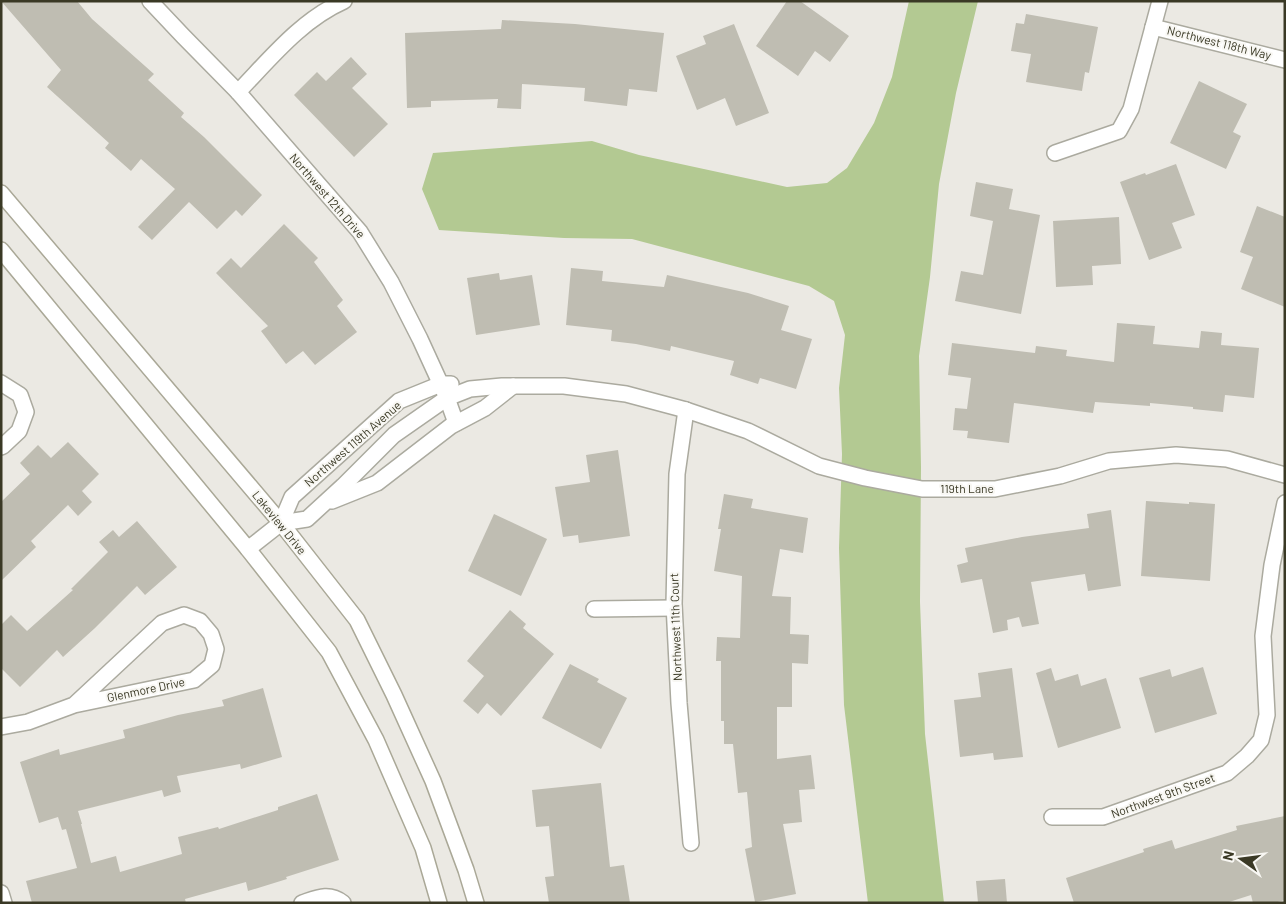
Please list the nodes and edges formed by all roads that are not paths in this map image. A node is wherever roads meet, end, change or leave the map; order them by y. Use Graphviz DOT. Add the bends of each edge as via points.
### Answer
graph roads {
  1 [pos="150,1"];
  2 [pos="344,1"];
  3 [pos="1160,1"];
  4 [pos="1154,26"];
  5 [pos="1285,60"];
  6 [pos="238,92"];
  7 [pos="1055,153"];
  8 [pos="1,193"];
  9 [pos="1,250"];
  10 [pos="1,384"];
  11 [pos="508,386"];
  12 [pos="444,391"];
  13 [pos="686,410"];
  14 [pos="456,423"];
  15 [pos="1,447"];
  16 [pos="1285,475"];
  17 [pos="1285,503"];
  18 [pos="323,505"];
  19 [pos="281,524"];
  20 [pos="248,549"];
  21 [pos="674,608"];
  22 [pos="594,609"];
  23 [pos="74,705"];
  24 [pos="1,727"];
  25 [pos="1052,817"];
  26 [pos="691,843"];
  27 [pos="1,893"];
  28 [pos="4,903"];
  29 [pos="302,903"];
  30 [pos="343,903"];
  31 [pos="439,903"];
  32 [pos="476,903"];
  1 -- 6 [label="street, Northwest 12th Drive"];
  2 -- 6 [label="street" via="328,8 294,34"];
  3 -- 4 [label="street"];
  4 -- 5 [label="street, Northwest 118th Way"];
  4 -- 7 [label="street" via="1131,109 1119,131"];
  6 -- 12 [label="street, Northwest 12th Drive" via="360,232 392,282"];
  8 -- 19 [label="street, Lakeview Drive"];
  9 -- 20 [label="street"];
  10 -- 15 [label="street" via="20,395 26,412 19,431"];
  11 -- 12 [label="street, Northwest 119th Avenue"];
  11 -- 13 [label="street, Northwest 119th Avenue" via="564,386 626,394"];
  11 -- 14 [label="street, Northwest 119th Avenue" via="485,408"];
  12 -- 14 [label="street, Northwest 12th Drive"];
  12 -- 18 [label="street, Northwest 119th Avenue"];
  12 -- 19 [label="street, Northwest 119th Avenue" via="399,401 292,497"];
  13 -- 16 [label="street, 119th Lane" via="748,431 819,466 922,489 995,489 1060,476 1109,460 1176,455 1227,458"];
  13 -- 21 [label="street, Northwest 11th Court" via="677,474"];
  14 -- 18 [label="street, Northwest 119th Avenue" via="377,483"];
  17 -- 25 [label="street, Northwest 9th Street" via="1272,565 1263,636 1267,716 1261,740 1227,773 1103,817"];
  18 -- 19 [label="street, Northwest 119th Avenue" via="307,519"];
  19 -- 20 [label="street, Northwest 119th Avenue"];
  19 -- 32 [label="street, Lakeview Drive" via="357,620 433,781"];
  20 -- 31 [label="street" via="329,652 376,740 423,848"];
  21 -- 22 [label="street"];
  21 -- 26 [label="street, Northwest 11th Court"];
  23 -- 23 [label="street, Glenmore Drive" via="162,623 184,615 200,621 211,634 216,649 212,665 194,680"];
  23 -- 24 [label="street, Glenmore Drive" via="28,722"];
  27 -- 28 [label="street"];
  29 -- 30 [label="street" via="322,896 337,898"];
}
